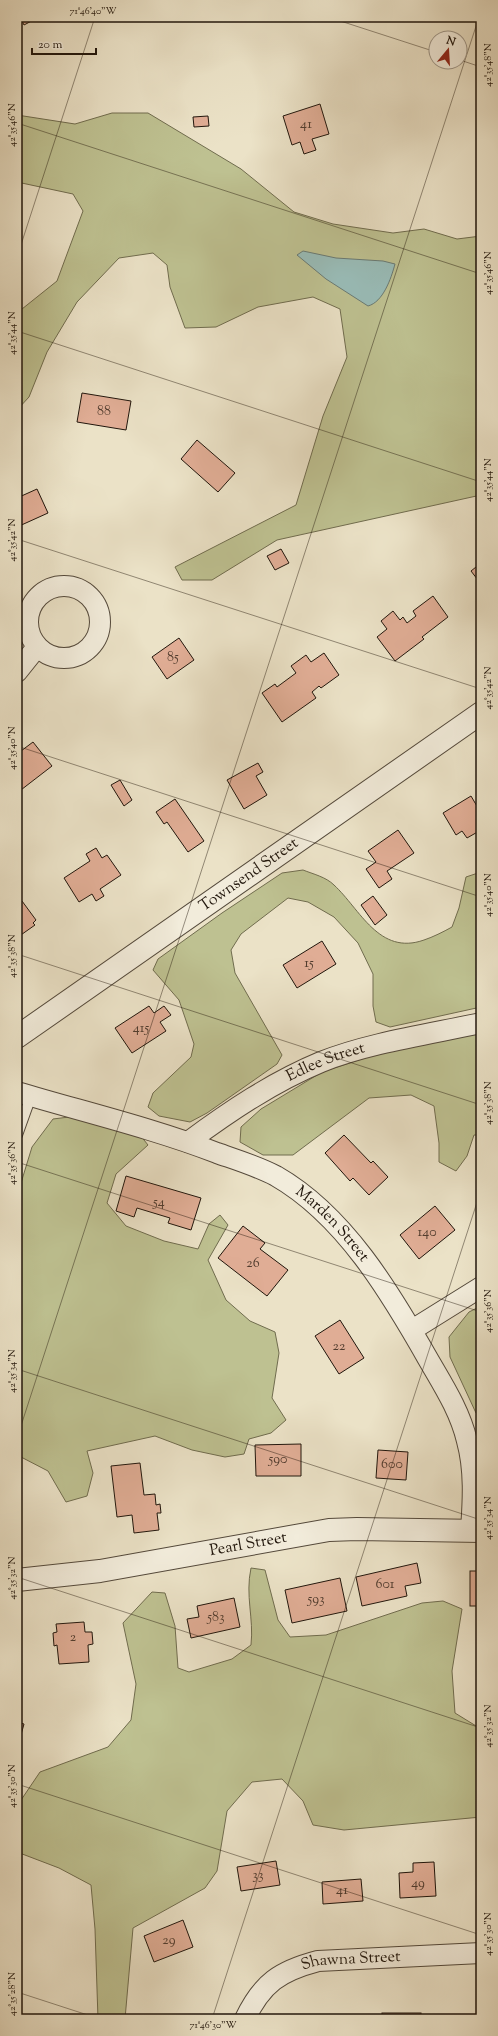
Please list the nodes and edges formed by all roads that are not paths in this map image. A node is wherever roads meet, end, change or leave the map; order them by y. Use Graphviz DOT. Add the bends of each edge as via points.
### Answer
graph roads {
  1 [pos="37,647"];
  2 [pos="17,672"];
  3 [pos="481,713"];
  4 [pos="481,1023"];
  5 [pos="17,1037"];
  6 [pos="24,1094"];
  7 [pos="17,1135"];
  8 [pos="188,1142"];
  9 [pos="481,1287"];
  10 [pos="412,1330"];
  11 [pos="476,1531"];
  12 [pos="17,1580"];
  13 [pos="481,1953"];
  14 [pos="245,2019"];
  1 -- 2 [label="street"];
  3 -- 5 [label="street, Townsend Street"];
  4 -- 8 [label="street, Edlee Street" via="356,1051 322,1062 266,1089"];
  6 -- 7 [label="lane"];
  6 -- 8 [label="street, Marden Street"];
  8 -- 10 [label="street, Marden Street" via="275,1176 316,1206 356,1246"];
  9 -- 10 [label="street"];
  10 -- 11 [label="street, Marden Street" via="451,1400 467,1441"];
  11 -- 12 [label="street, Pearl Street" via="329,1530 100,1571"];
  13 -- 14 [label="street, Shawna Street" via="318,1961 293,1968 262,1991"];
}
